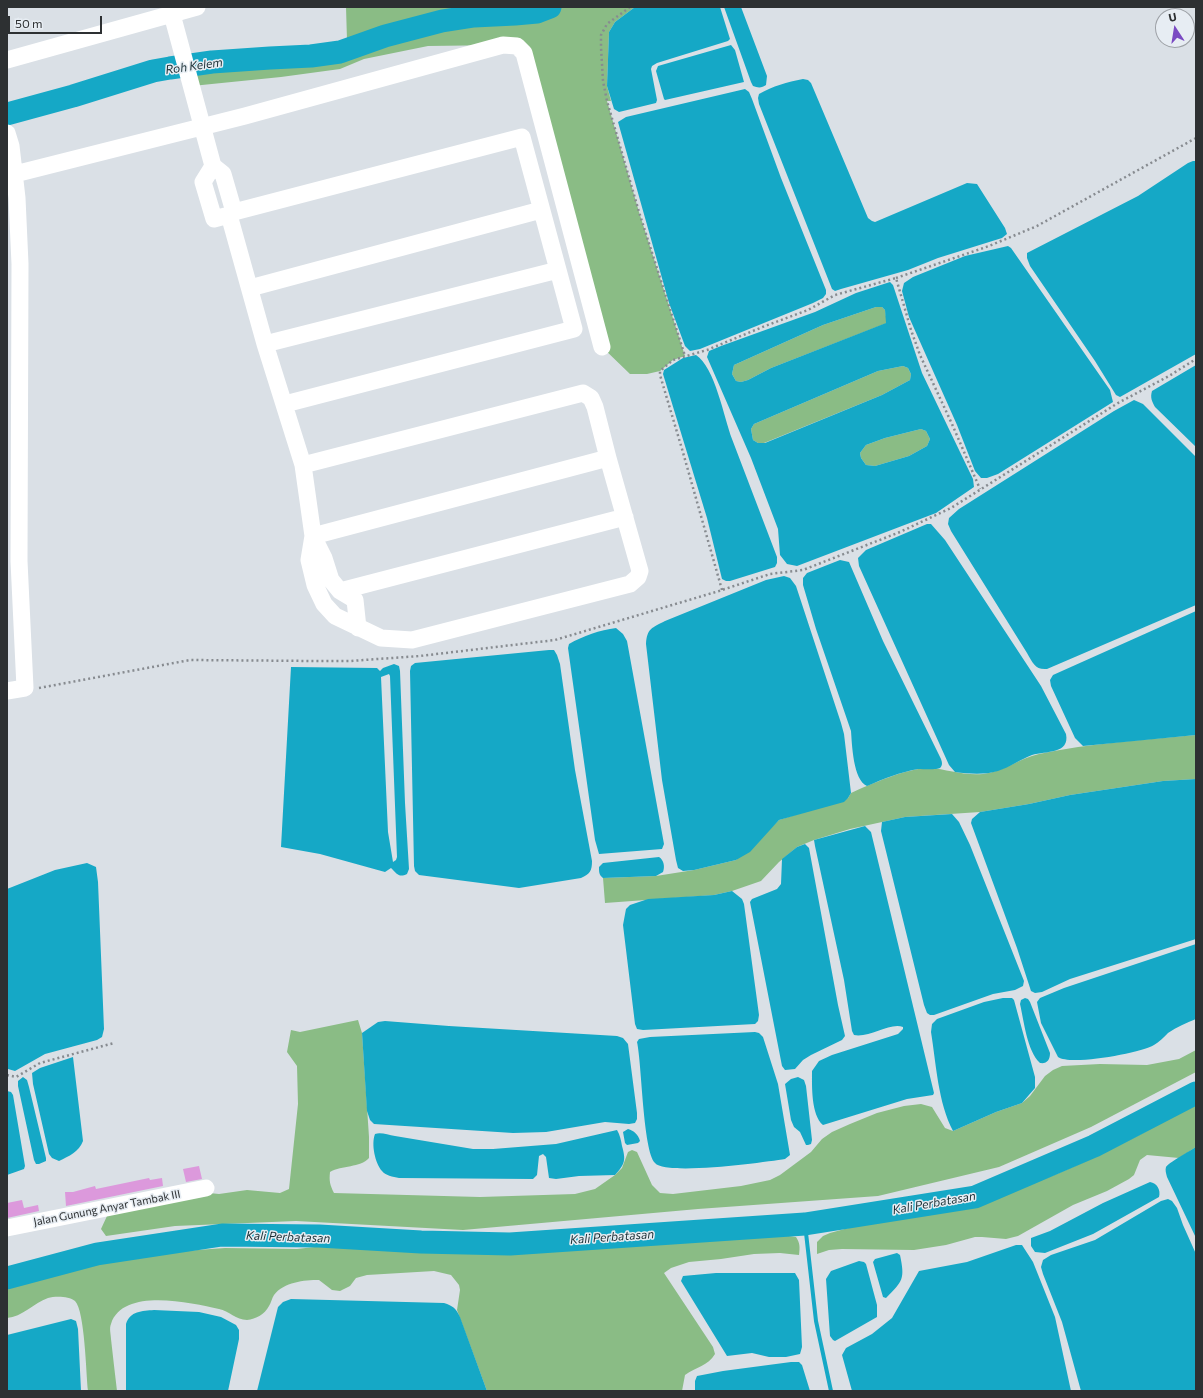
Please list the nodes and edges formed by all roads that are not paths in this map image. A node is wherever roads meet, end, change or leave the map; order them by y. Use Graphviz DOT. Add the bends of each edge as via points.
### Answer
graph roads {
  1 [pos="197,7"];
  2 [pos="171,10"];
  3 [pos="7,60"];
  4 [pos="204,127"];
  5 [pos="7,133"];
  6 [pos="10,176"];
  7 [pos="541,210"];
  8 [pos="232,213"];
  9 [pos="558,270"];
  10 [pos="250,288"];
  11 [pos="265,344"];
  12 [pos="602,347"];
  13 [pos="285,404"];
  14 [pos="608,458"];
  15 [pos="303,465"];
  16 [pos="625,518"];
  17 [pos="313,536"];
  18 [pos="13,562"];
  19 [pos="340,591"];
  20 [pos="358,628"];
  21 [pos="7,691"];
  22 [pos="206,1188"];
  23 [pos="7,1228"];
  1 -- 2 [label="street"];
  2 -- 3 [label="street"];
  2 -- 4 [label="street"];
  4 -- 6 [label="street"];
  4 -- 8 [label="street" via="213,166 203,182 214,219"];
  4 -- 12 [label="street" via="503,45 516,46 524,53"];
  5 -- 6 [label="street" via="11,146"];
  6 -- 18 [label="street" via="17,198 20,264"];
  7 -- 8 [label="street" via="522,137"];
  7 -- 9 [label="street"];
  7 -- 10 [label="street"];
  8 -- 10 [label="street"];
  9 -- 11 [label="street"];
  9 -- 13 [label="street" via="574,329"];
  10 -- 11 [label="street"];
  11 -- 13 [label="street"];
  13 -- 15 [label="street"];
  14 -- 15 [label="street" via="595,407 591,398 583,393"];
  14 -- 16 [label="street"];
  14 -- 17 [label="street"];
  15 -- 17 [label="street"];
  16 -- 19 [label="street"];
  16 -- 20 [label="street" via="640,571 638,577 630,584 412,640 381,638"];
  17 -- 19 [label="street" via="331,580"];
  17 -- 20 [label="street" via="309,560 315,585 324,604 335,616"];
  18 -- 21 [label="street" via="25,688"];
  19 -- 20 [label="street" via="355,600"];
  22 -- 23 [label="street, Jalan Gunung Anyar Tambak III"];
}
